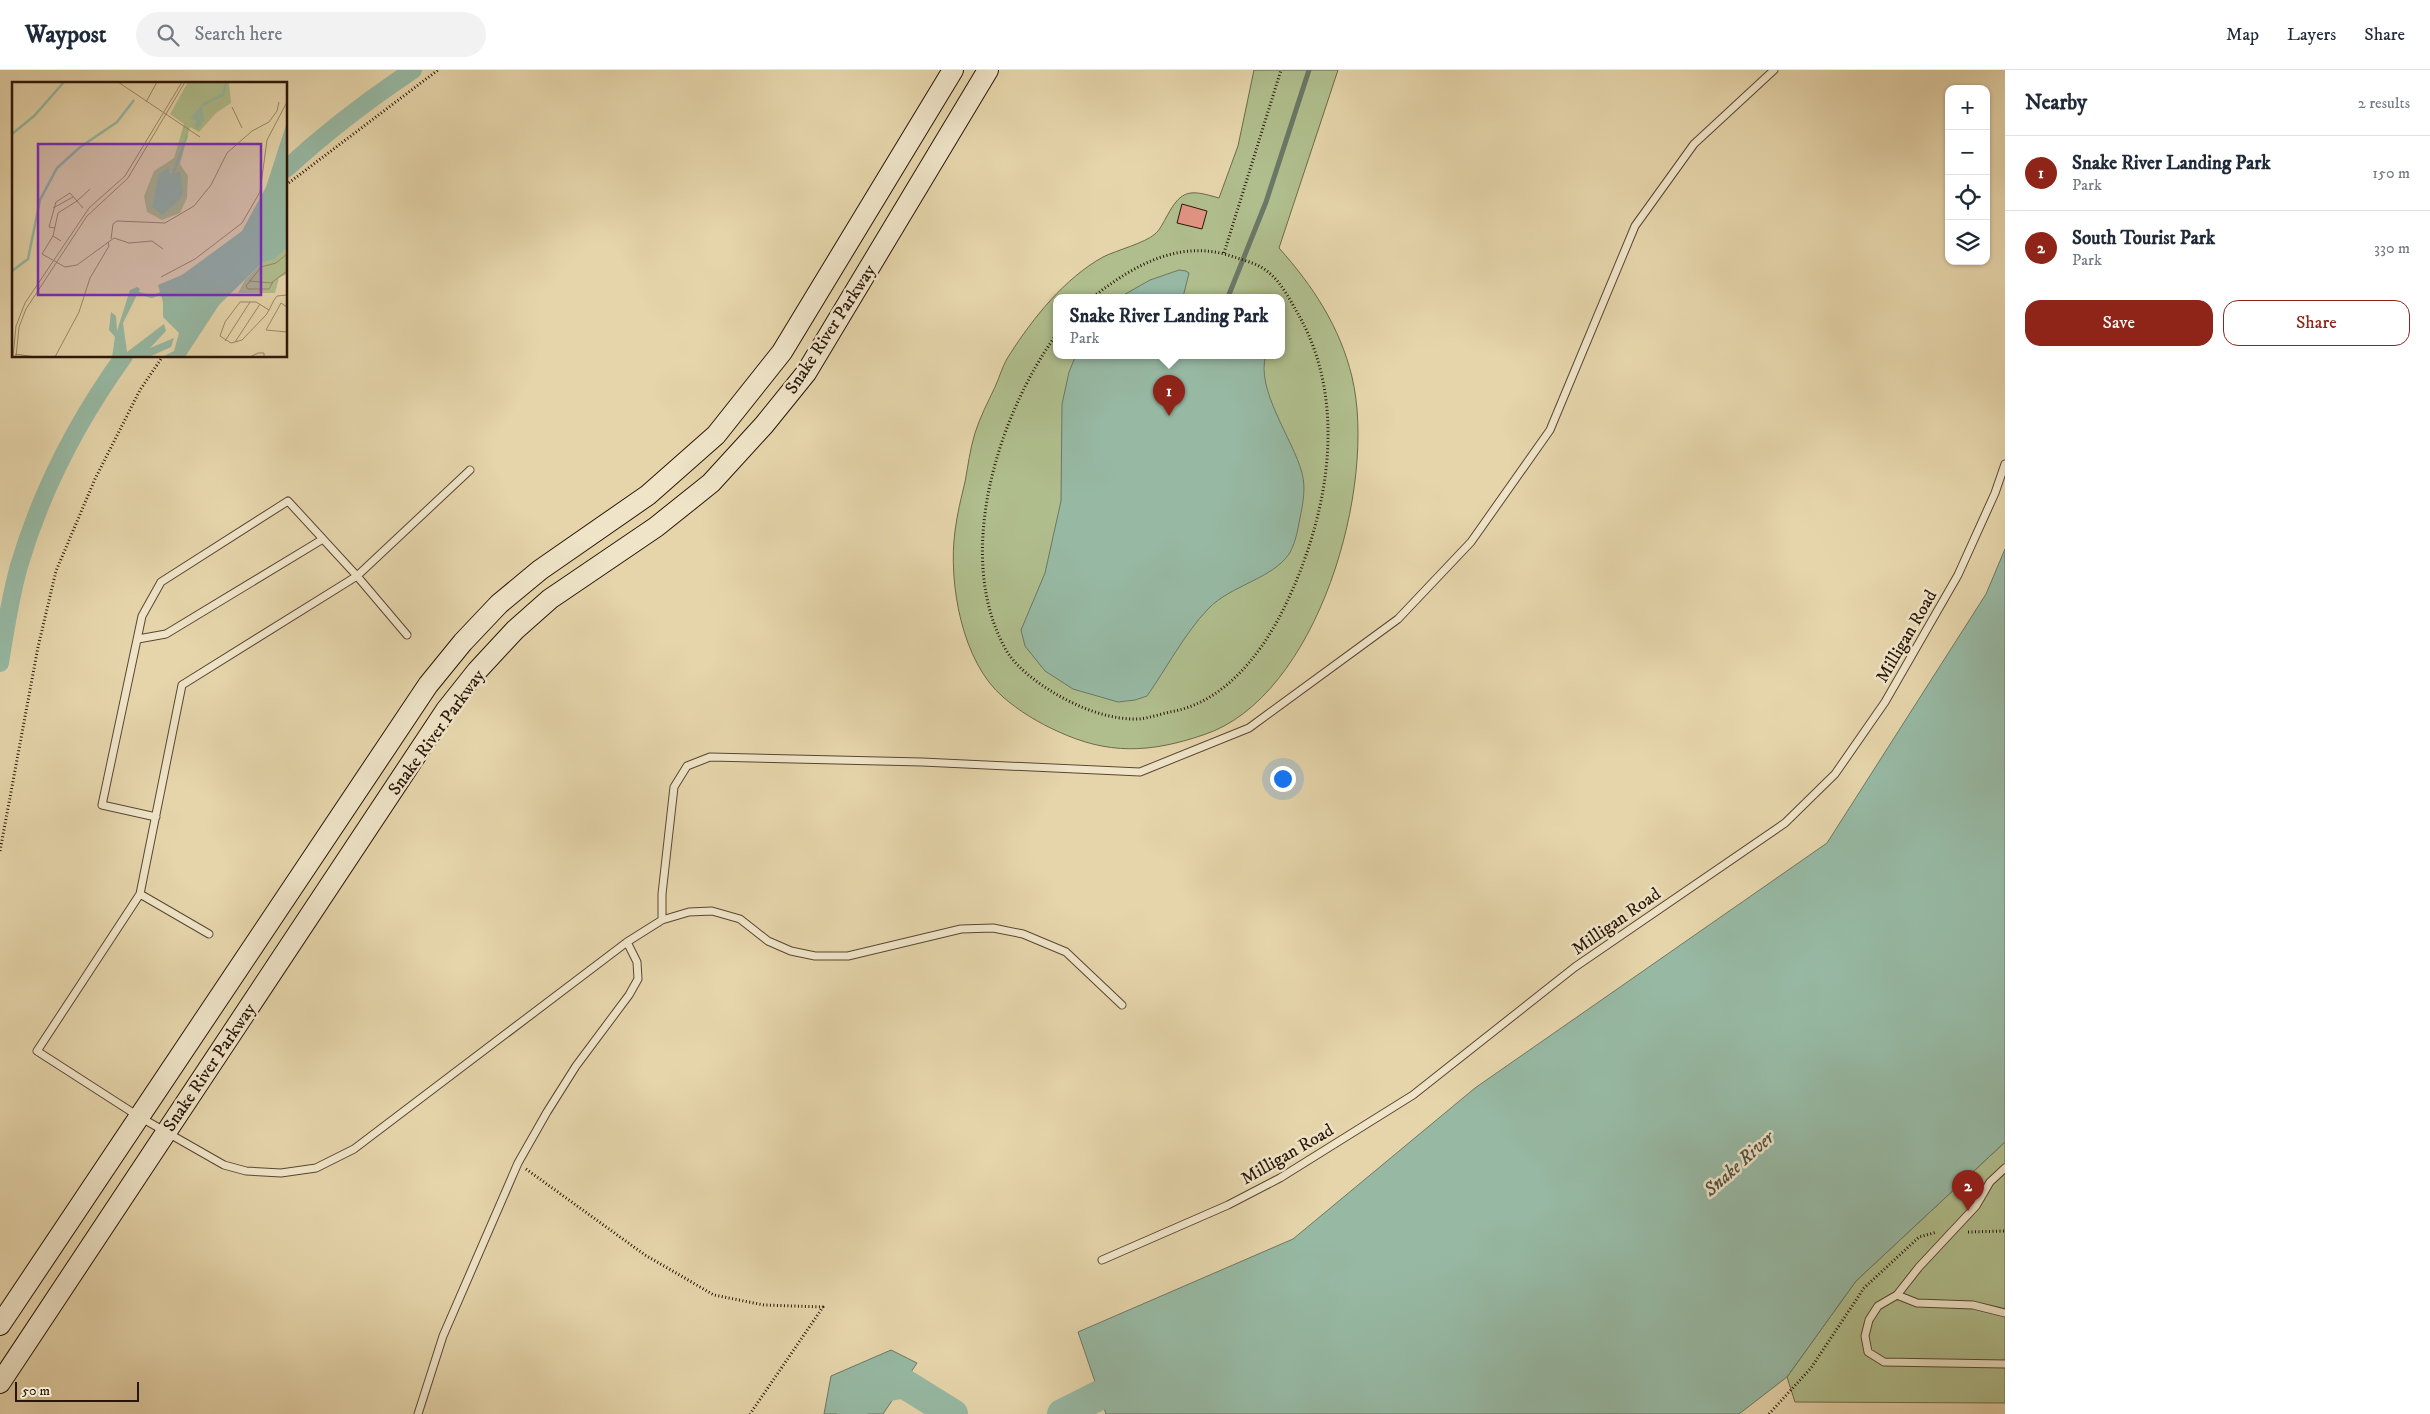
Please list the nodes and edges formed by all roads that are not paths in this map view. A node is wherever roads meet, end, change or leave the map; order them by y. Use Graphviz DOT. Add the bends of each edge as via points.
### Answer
graph roads {
  1 [pos="953,70"];
  2 [pos="988,70"];
  3 [pos="1774,70"];
  4 [pos="2005,464"];
  5 [pos="470,470"];
  6 [pos="323,539"];
  7 [pos="356,576"];
  8 [pos="407,634"];
  9 [pos="138,639"];
  10 [pos="156,817"];
  11 [pos="140,894"];
  12 [pos="662,920"];
  13 [pos="209,934"];
  14 [pos="627,942"];
  15 [pos="1122,1004"];
  16 [pos="138,1116"];
  17 [pos="165,1133"];
  18 [pos="2005,1168"];
  19 [pos="1102,1260"];
  20 [pos="1897,1295"];
  21 [pos="2005,1313"];
  22 [pos="0,1325"];
  23 [pos="2005,1364"];
  24 [pos="0,1383"];
  25 [pos="418,1414"];
  1 -- 16 [label="street, Snake River Parkway" via="782,352 716,435 686,463 648,495 540,570 499,604 463,642 428,686"];
  2 -- 17 [label="street, Snake River Parkway" via="806,373 764,426 711,483 656,527 550,599 515,630 478,671 446,710"];
  3 -- 12 [label="lane" via="1694,144 1635,226 1550,430 1471,542 1398,620 1249,728 1140,772 710,757 687,766 674,787"];
  4 -- 19 [label="lane, Milligan Road" via="1958,575 1885,702 1835,774 1785,822 1575,967 1413,1095 1280,1178"];
  5 -- 7 [label="lane"];
  6 -- 7 [label="lane"];
  6 -- 9 [label="lane" via="166,634"];
  6 -- 9 [label="lane" via="288,501 161,582 142,616"];
  7 -- 8 [label="lane"];
  7 -- 10 [label="lane" via="182,685"];
  9 -- 10 [label="lane" via="102,805"];
  10 -- 11 [label="lane"];
  11 -- 13 [label="lane"];
  11 -- 16 [label="lane" via="37,1051"];
  12 -- 14 [label="lane"];
  12 -- 15 [label="lane" via="689,912 712,911 740,919 768,941 791,951 815,956 848,956 961,929 993,928 1023,934 1066,952"];
  14 -- 17 [label="lane" via="354,1149 316,1168 281,1173 246,1171 224,1165"];
  14 -- 25 [label="lane" via="637,962 638,979 571,1074 518,1163 443,1336"];
  16 -- 17 [label="lane"];
  16 -- 22 [label="street, Snake River Parkway"];
  17 -- 24 [label="street, Snake River Parkway"];
  18 -- 20 [label="lane" via="1990,1182 1976,1206"];
  20 -- 21 [label="lane" via="1917,1303 1973,1305"];
  20 -- 23 [label="lane" via="1878,1306 1869,1320 1865,1336 1868,1352 1884,1362"];
}
